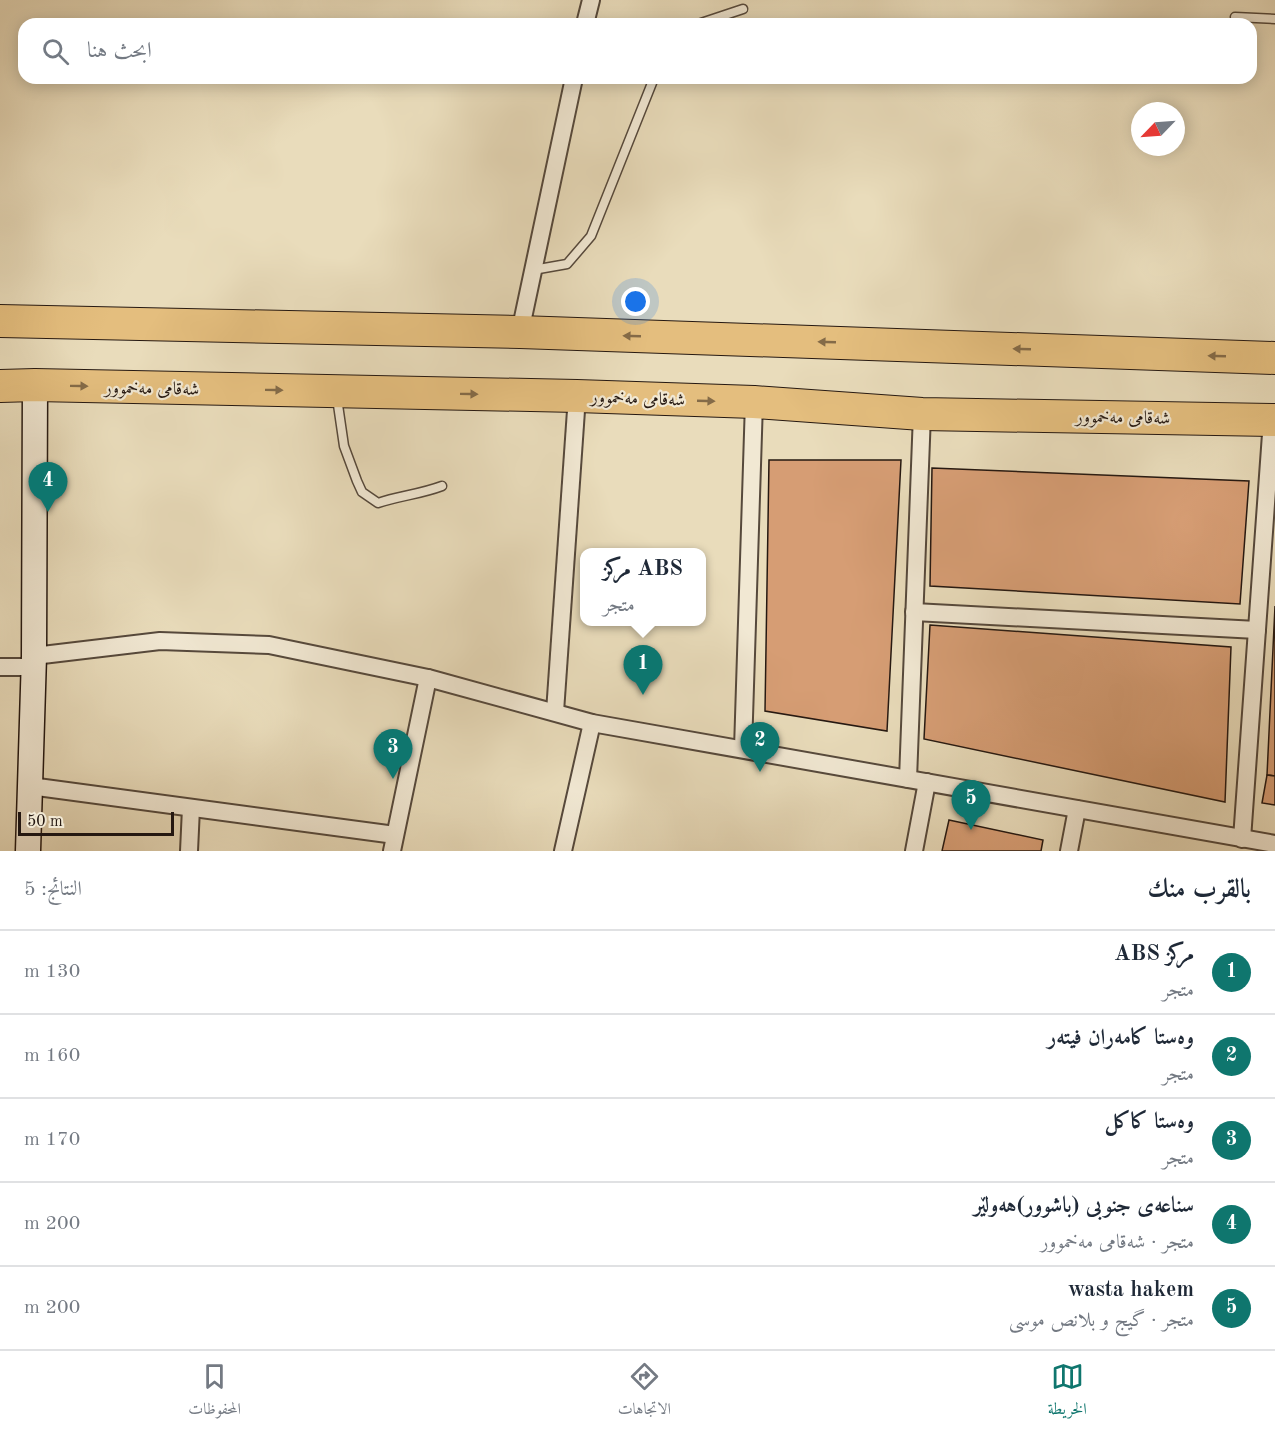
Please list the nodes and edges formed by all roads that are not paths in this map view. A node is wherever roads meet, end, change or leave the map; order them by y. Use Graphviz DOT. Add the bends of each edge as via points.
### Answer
graph roads {
  1 [pos="591,0"];
  2 [pos="743,9"];
  3 [pos="1235,17"];
  4 [pos="586,18"];
  5 [pos="716,18"];
  6 [pos="1255,18"];
  7 [pos="1257,18"];
  8 [pos="1275,19"];
  9 [pos="573,84"];
  10 [pos="652,84"];
  11 [pos="533,270"];
  12 [pos="0,321"];
  13 [pos="520,332"];
  14 [pos="1275,358"];
  15 [pos="35,385"];
  16 [pos="0,386"];
  17 [pos="336,391"];
  18 [pos="577,396"];
  19 [pos="754,402"];
  20 [pos="922,414"];
  21 [pos="1273,420"];
  22 [pos="442,486"];
  23 [pos="914,612"];
  24 [pos="1257,630"];
  25 [pos="34,662"];
  26 [pos="0,667"];
  27 [pos="428,678"];
  28 [pos="555,712"];
  29 [pos="592,723"];
  30 [pos="743,750"];
  31 [pos="908,779"];
  32 [pos="927,782"];
  33 [pos="30,786"];
  34 [pos="191,808"];
  35 [pos="1077,809"];
  36 [pos="1242,839"];
  37 [pos="393,843"];
  38 [pos="1275,844"];
  39 [pos="28,851"];
  40 [pos="189,851"];
  41 [pos="563,851"];
  42 [pos="914,851"];
  43 [pos="1069,851"];
  1 -- 4 [label="street"];
  2 -- 5 [label="lane"];
  3 -- 6 [label="lane"];
  7 -- 8 [label="lane"];
  9 -- 11 [label="street"];
  10 -- 11 [label="lane" via="591,236 567,264"];
  11 -- 13 [label="street"];
  12 -- 13 [label="highway"];
  14 -- 13 [label="highway, one-way"];
  15 -- 16 [label="highway, شەقامی مەخموور"];
  15 -- 17 [label="highway, شەقامی مەخموور, one-way"];
  15 -- 25 [label="street"];
  17 -- 18 [label="highway, شەقامی مەخموور, one-way"];
  17 -- 22 [label="lane" via="345,446 362,492 378,503"];
  18 -- 19 [label="highway, شەقامی مەخموور, one-way"];
  18 -- 28 [label="street"];
  19 -- 20 [label="highway, شەقامی مەخموور"];
  19 -- 30 [label="street"];
  20 -- 21 [label="highway, شەقامی مەخموور"];
  20 -- 23 [label="street"];
  21 -- 24 [label="street"];
  23 -- 24 [label="street"];
  23 -- 31 [label="street"];
  24 -- 36 [label="street"];
  25 -- 26 [label="street"];
  25 -- 27 [label="street" via="160,641 206,641 269,645"];
  25 -- 33 [label="street"];
  27 -- 28 [label="street"];
  27 -- 37 [label="street"];
  28 -- 29 [label="street"];
  29 -- 30 [label="street"];
  29 -- 41 [label="street"];
  30 -- 31 [label="street"];
  31 -- 32 [label="street"];
  32 -- 35 [label="street"];
  32 -- 42 [label="street"];
  33 -- 34 [label="street"];
  33 -- 39 [label="street"];
  34 -- 37 [label="street"];
  34 -- 40 [label="street"];
  35 -- 36 [label="street"];
  35 -- 43 [label="street"];
  36 -- 38 [label="street"];
}
